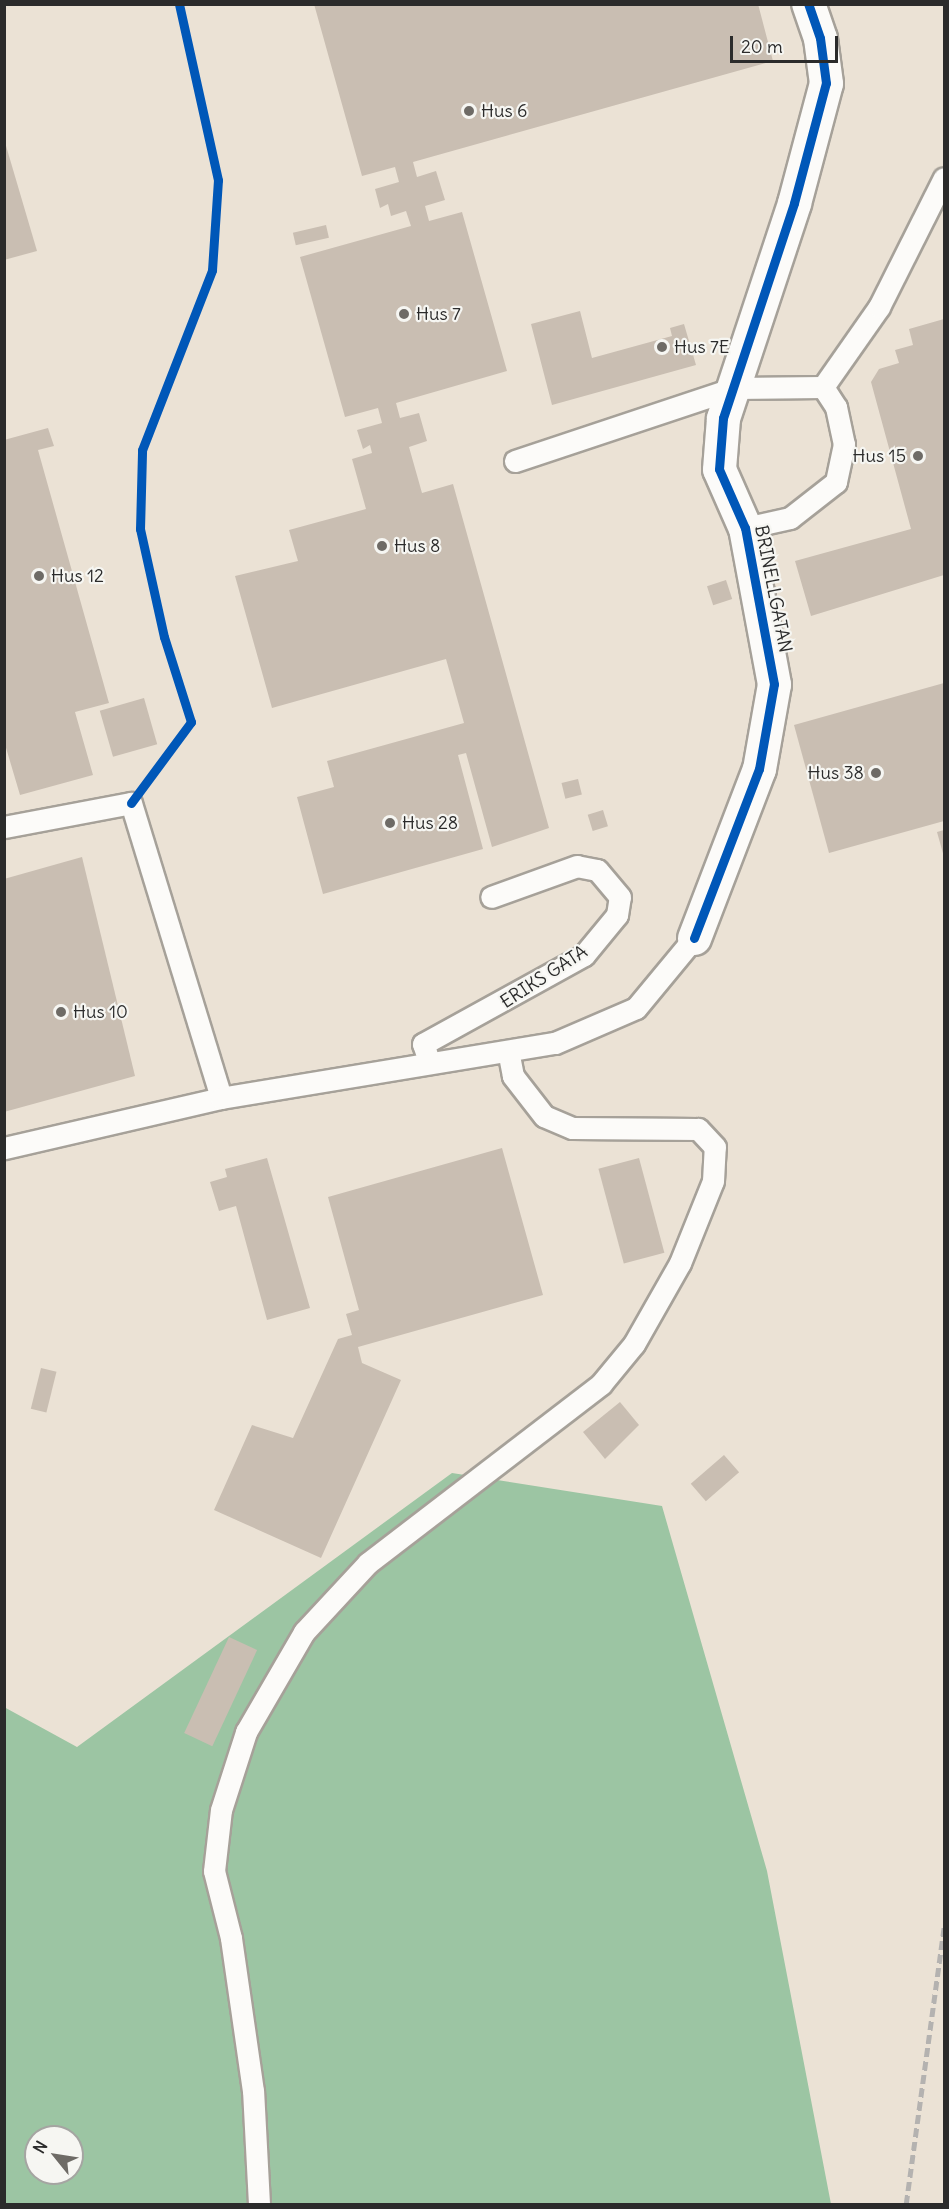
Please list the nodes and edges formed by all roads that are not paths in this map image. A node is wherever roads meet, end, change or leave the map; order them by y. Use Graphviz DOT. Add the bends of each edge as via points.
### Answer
graph roads {
  1 [pos="808,4"];
  2 [pos="945,178"];
  3 [pos="823,387"];
  4 [pos="735,388"];
  5 [pos="515,461"];
  6 [pos="745,528"];
  7 [pos="4,827"];
  8 [pos="490,897"];
  9 [pos="694,938"];
  10 [pos="508,1051"];
  11 [pos="429,1061"];
  12 [pos="221,1098"];
  13 [pos="4,1148"];
  14 [pos="259,2205"];
  1 -- 4 [label="street, BRINELLGATAN" via="820,38 825,83 809,155"];
  2 -- 3 [label="lane" via="879,307"];
  3 -- 4 [label="lane"];
  3 -- 6 [label="lane, BRINELLGATAN" via="836,407 844,444 836,482 790,518"];
  4 -- 5 [label="lane"];
  4 -- 6 [label="street, BRINELLGATAN" via="723,418 719,469"];
  6 -- 9 [label="street, BRINELLGATAN" via="774,684 759,770"];
  7 -- 12 [label="lane" via="131,802"];
  8 -- 11 [label="lane, ERIKS GATA" via="547,873 577,866 597,870 620,897 616,915 584,955 423,1044"];
  9 -- 10 [label="lane" via="636,1008 555,1043"];
  10 -- 11 [label="lane"];
  10 -- 14 [label="lane" via="513,1076 544,1116 572,1128 698,1129 715,1147 713,1180 680,1263 634,1344 601,1384 368,1563 304,1632 246,1732 221,1810 214,1871 231,1938 253,2091"];
  11 -- 12 [label="lane"];
  12 -- 13 [label="lane"];
}
